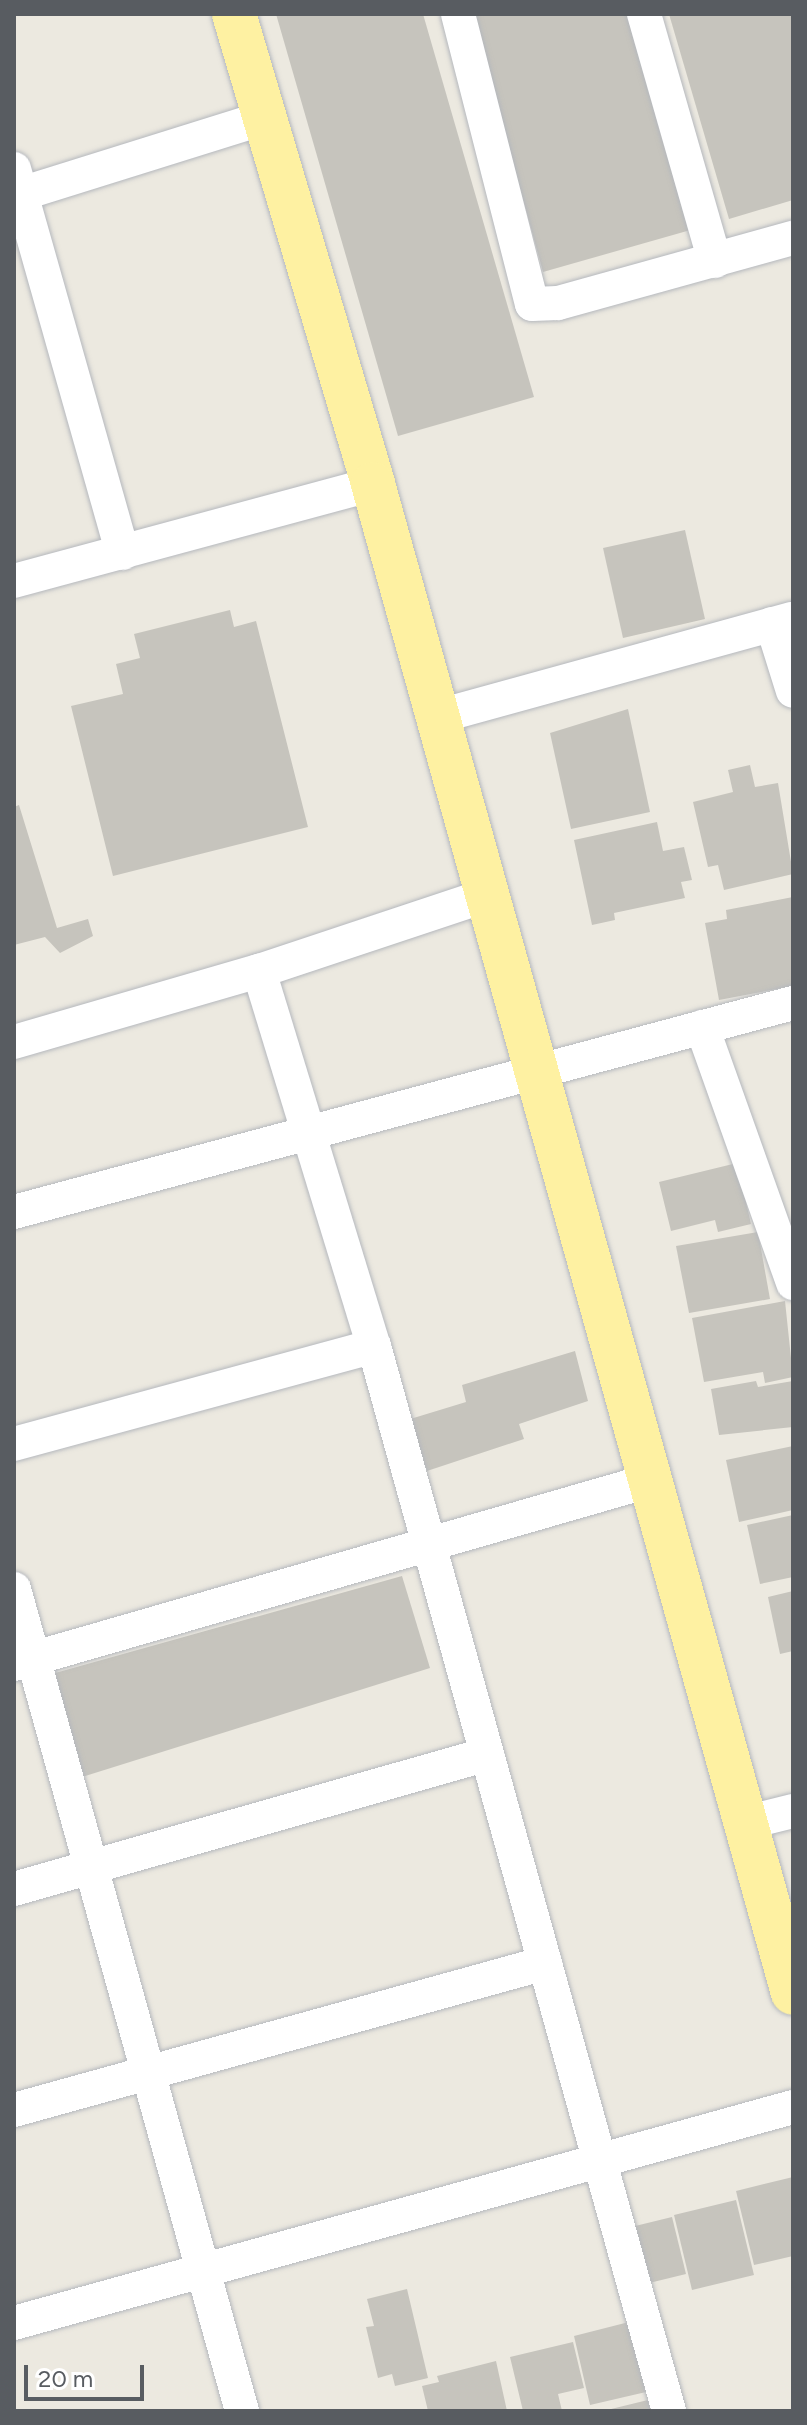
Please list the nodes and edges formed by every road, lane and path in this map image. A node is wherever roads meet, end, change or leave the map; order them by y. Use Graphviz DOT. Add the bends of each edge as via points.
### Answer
graph roads {
  1 [pos="234,14"];
  2 [pos="458,14"];
  3 [pos="644,14"];
  4 [pos="264,118"];
  5 [pos="18,182"];
  6 [pos="793,238"];
  7 [pos="715,261"];
  8 [pos="373,484"];
  9 [pos="123,553"];
  10 [pos="14,581"];
  11 [pos="783,622"];
  12 [pos="793,691"];
  13 [pos="436,717"];
  14 [pos="487,895"];
  15 [pos="259,971"];
  16 [pos="793,1003"];
  17 [pos="702,1027"];
  18 [pos="14,1042"];
  19 [pos="536,1074"];
  20 [pos="310,1134"];
  21 [pos="14,1212"];
  22 [pos="793,1283"];
  23 [pos="374,1346"];
  24 [pos="14,1444"];
  25 [pos="652,1480"];
  26 [pos="429,1546"];
  27 [pos="14,1589"];
  28 [pos="26,1661"];
  29 [pos="487,1754"];
  30 [pos="793,1811"];
  31 [pos="745,1823"];
  32 [pos="93,1867"];
  33 [pos="14,1889"];
  34 [pos="545,1963"];
  35 [pos="793,1993"];
  36 [pos="149,2072"];
  37 [pos="793,2107"];
  38 [pos="14,2110"];
  39 [pos="600,2158"];
  40 [pos="204,2275"];
  41 [pos="14,2323"];
  42 [pos="242,2411"];
  43 [pos="669,2411"];
  1 -- 4 [label="main road"];
  2 -- 7 [label="street" via="532,304 558,303"];
  3 -- 7 [label="street"];
  4 -- 5 [label="street"];
  4 -- 8 [label="main road"];
  5 -- 9 [label="street"];
  6 -- 7 [label="street"];
  8 -- 9 [label="street"];
  8 -- 13 [label="main road"];
  9 -- 10 [label="street"];
  11 -- 12 [label="street"];
  11 -- 13 [label="street"];
  13 -- 14 [label="main road"];
  14 -- 15 [label="street"];
  14 -- 19 [label="main road"];
  15 -- 18 [label="street"];
  15 -- 20 [label="street"];
  16 -- 17 [label="street"];
  17 -- 19 [label="street"];
  17 -- 22 [label="street"];
  19 -- 20 [label="street"];
  19 -- 25 [label="main road"];
  20 -- 21 [label="street"];
  20 -- 23 [label="street"];
  23 -- 24 [label="street"];
  23 -- 26 [label="street"];
  25 -- 26 [label="street"];
  25 -- 31 [label="main road"];
  26 -- 28 [label="street"];
  26 -- 29 [label="street"];
  27 -- 28 [label="street"];
  28 -- 32 [label="street"];
  29 -- 32 [label="street"];
  29 -- 34 [label="street"];
  30 -- 31 [label="street"];
  31 -- 35 [label="main road"];
  32 -- 33 [label="street"];
  32 -- 36 [label="street"];
  34 -- 36 [label="street"];
  34 -- 39 [label="street"];
  36 -- 38 [label="street"];
  36 -- 40 [label="street"];
  37 -- 39 [label="street"];
  39 -- 40 [label="street"];
  39 -- 43 [label="street"];
  40 -- 41 [label="street"];
  40 -- 42 [label="street"];
}
